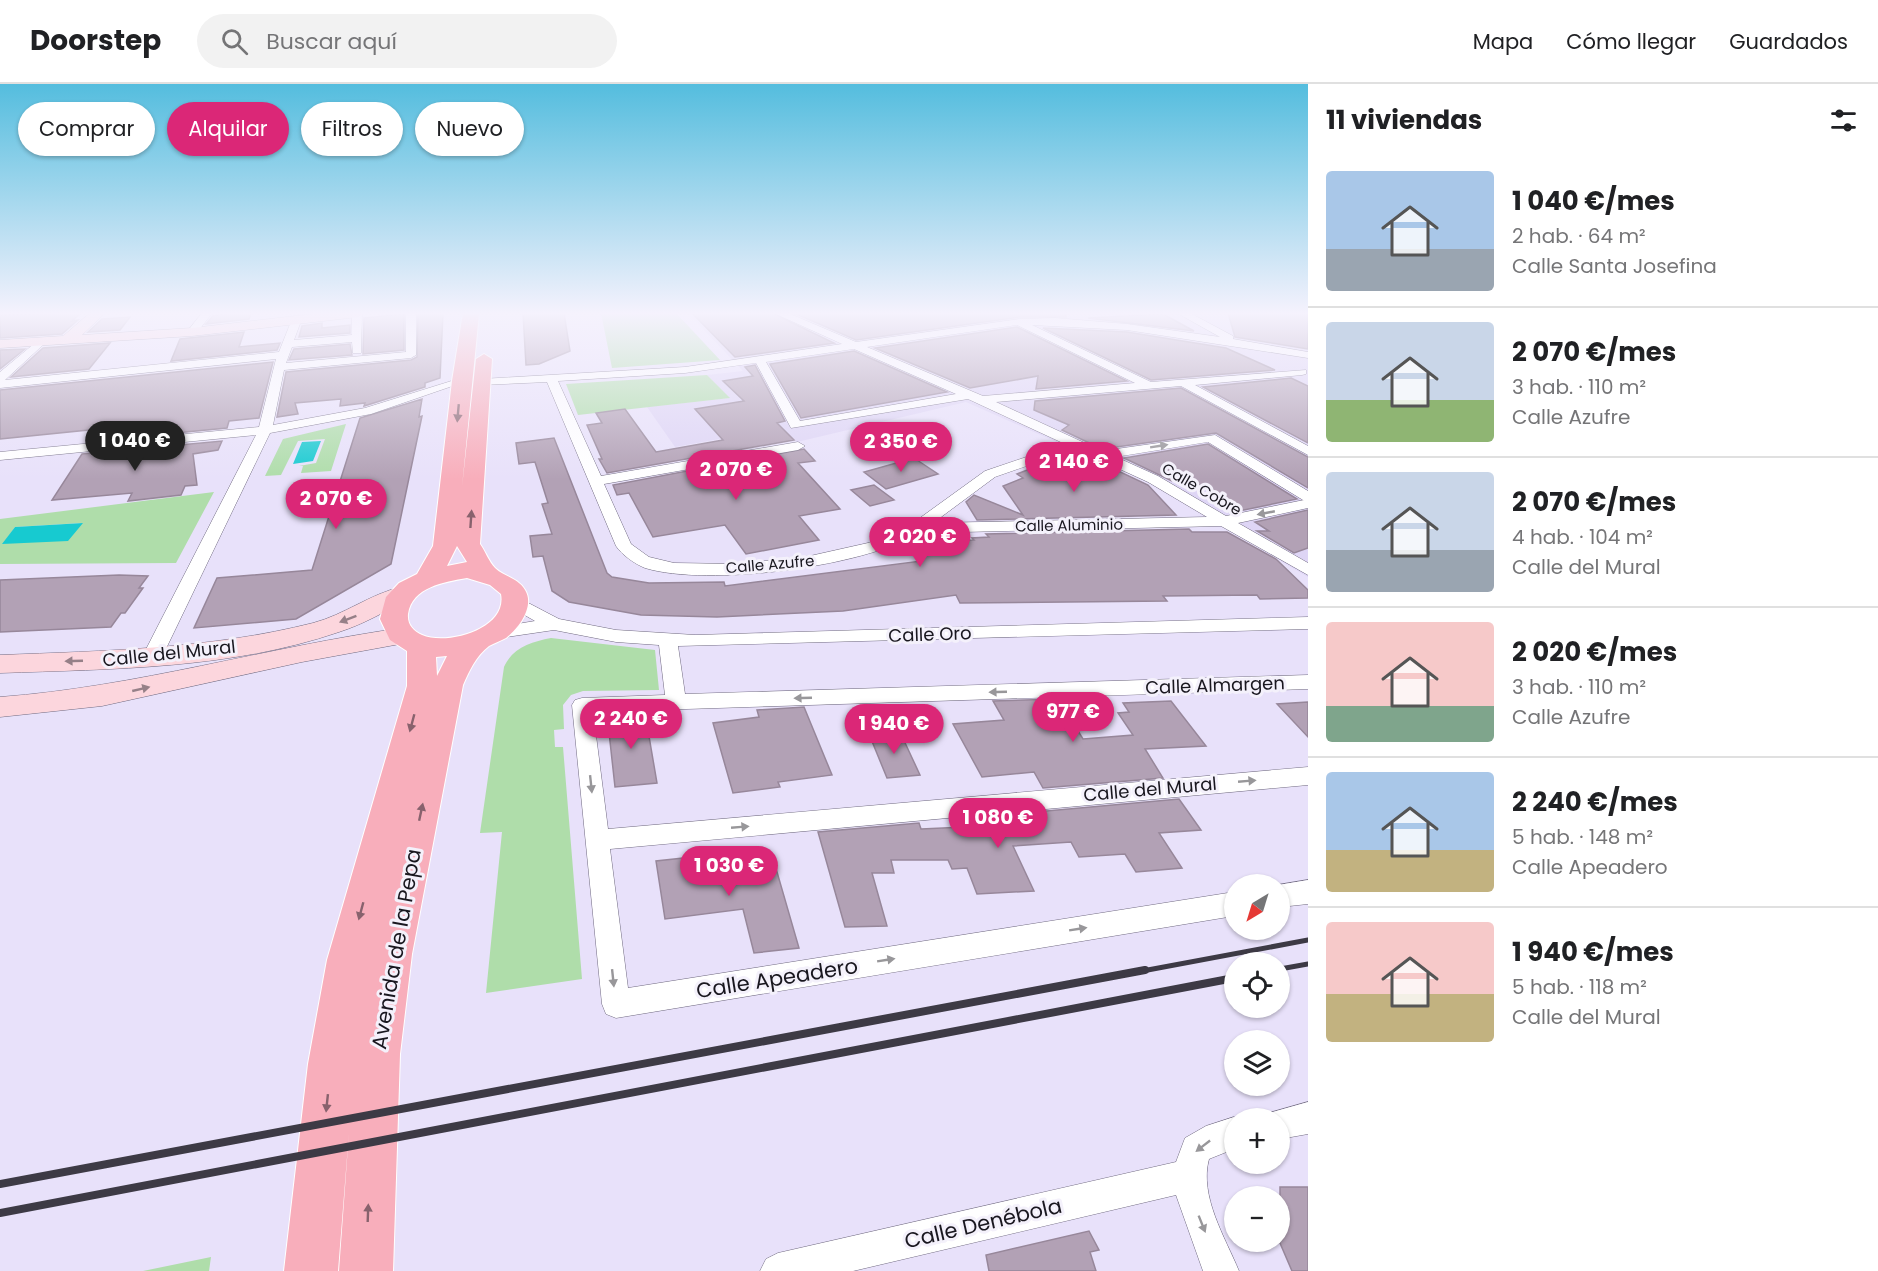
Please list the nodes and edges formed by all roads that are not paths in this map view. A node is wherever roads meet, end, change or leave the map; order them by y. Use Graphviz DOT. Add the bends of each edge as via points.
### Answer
graph roads {
  1 [pos="131,368"];
  2 [pos="279,368"];
  3 [pos="471,368"];
  4 [pos="474,368"];
  5 [pos="696,368"];
  6 [pos="764,368"];
  7 [pos="906,368"];
  8 [pos="1114,368"];
  9 [pos="1305,373"];
  10 [pos="551,378"];
  11 [pos="471,381"];
  12 [pos="0,384"];
  13 [pos="1185,384"];
  14 [pos="1150,386"];
  15 [pos="974,398"];
  16 [pos="265,430"];
  17 [pos="1077,444"];
  18 [pos="798,446"];
  19 [pos="1308,451"];
  20 [pos="1101,455"];
  21 [pos="0,456"];
  22 [pos="595,481"];
  23 [pos="1308,497"];
  24 [pos="1308,504"];
  25 [pos="1223,521"];
  26 [pos="915,528"];
  27 [pos="1308,570"];
  28 [pos="485,572"];
  29 [pos="428,577"];
  30 [pos="401,594"];
  31 [pos="515,602"];
  32 [pos="1308,623"];
  33 [pos="554,624"];
  34 [pos="485,637"];
  35 [pos="411,640"];
  36 [pos="668,640"];
  37 [pos="151,659"];
  38 [pos="0,664"];
  39 [pos="1308,682"];
  40 [pos="676,702"];
  41 [pos="582,705"];
  42 [pos="0,707"];
  43 [pos="1308,776"];
  44 [pos="598,840"];
  45 [pos="1308,892"];
  46 [pos="1290,895"];
  47 [pos="1224,906"];
  48 [pos="1308,1118"];
  49 [pos="1290,1122"];
  50 [pos="1224,1135"];
  51 [pos="1188,1176"];
  52 [pos="311,1271"];
  53 [pos="366,1271"];
  54 [pos="778,1271"];
  55 [pos="1221,1271"];
  1 -- 12 [label="street"];
  2 -- 16 [label="street"];
  3 -- 11 [label="main road"];
  4 -- 11 [label="main road"];
  5 -- 10 [label="street"];
  6 -- 15 [label="street" via="796,425"];
  7 -- 15 [label="street, Calle Cobre"];
  8 -- 14 [label="street"];
  9 -- 13 [label="street"];
  10 -- 11 [label="street"];
  10 -- 22 [label="street, Calle Azufre"];
  11 -- 16 [label="street" via="367,411"];
  28 -- 11 [label="main road, one-way" via="468,544"];
  11 -- 29 [label="main road, one-way" via="445,546"];
  13 -- 14 [label="street"];
  13 -- 19 [label="street"];
  14 -- 15 [label="street"];
  15 -- 17 [label="street, Calle Cobre"];
  16 -- 21 [label="street"];
  16 -- 37 [label="street"];
  17 -- 20 [label="street, Calle Cobre"];
  17 -- 26 [label="street, Calle Azufre" via="981,479"];
  18 -- 22 [label="street"];
  20 -- 23 [label="street, one-way" via="1210,438"];
  20 -- 25 [label="street, Calle Cobre" via="1153,479"];
  22 -- 26 [label="street, Calle Azufre" via="624,546 648,563 684,570 829,559 871,548"];
  24 -- 25 [label="street, Calle Aluminio, one-way"];
  25 -- 26 [label="street, Calle Aluminio"];
  25 -- 27 [label="street, Calle Cobre"];
  28 -- 29 [label="main road" via="467,570"];
  28 -- 31 [label="main road" via="507,584"];
  29 -- 30 [label="main road"];
  30 -- 35 [label="main road" via="391,616 394,627"];
  30 -- 37 [label="street, Calle del Mural, one-way" via="322,629 216,652"];
  31 -- 33 [label="street, Calle Oro"];
  31 -- 34 [label="main road" via="505,624"];
  32 -- 36 [label="street, Calle Oro"];
  33 -- 34 [label="street, Calle Oro"];
  33 -- 36 [label="street, Calle Oro" via="616,636"];
  34 -- 35 [label="main road" via="458,646"];
  53 -- 34 [label="main road, Avenida de la Pepa, one-way" via="377,1054 391,954 448,685 458,662"];
  42 -- 35 [label="street, Calle del Mural, one-way" via="120,694 338,644"];
  35 -- 52 [label="main road, Avenida de la Pepa, one-way" via="422,686 348,960 331,1064"];
  36 -- 40 [label="street"];
  37 -- 38 [label="street, Calle del Mural, one-way"];
  39 -- 40 [label="street, Calle Almargen, one-way"];
  40 -- 41 [label="street, Calle Almargen"];
  41 -- 44 [label="street, Calle Apeadero, one-way"];
  44 -- 43 [label="street, Calle del Mural, one-way"];
  44 -- 47 [label="street, Calle Apeadero, one-way" via="616,1004"];
  45 -- 46 [label="street"];
  48 -- 49 [label="street"];
  50 -- 51 [label="street, one-way" via="1196,1149"];
  51 -- 54 [label="street, Calle Denébola"];
  51 -- 55 [label="street, one-way" via="1195,1207"];
}
